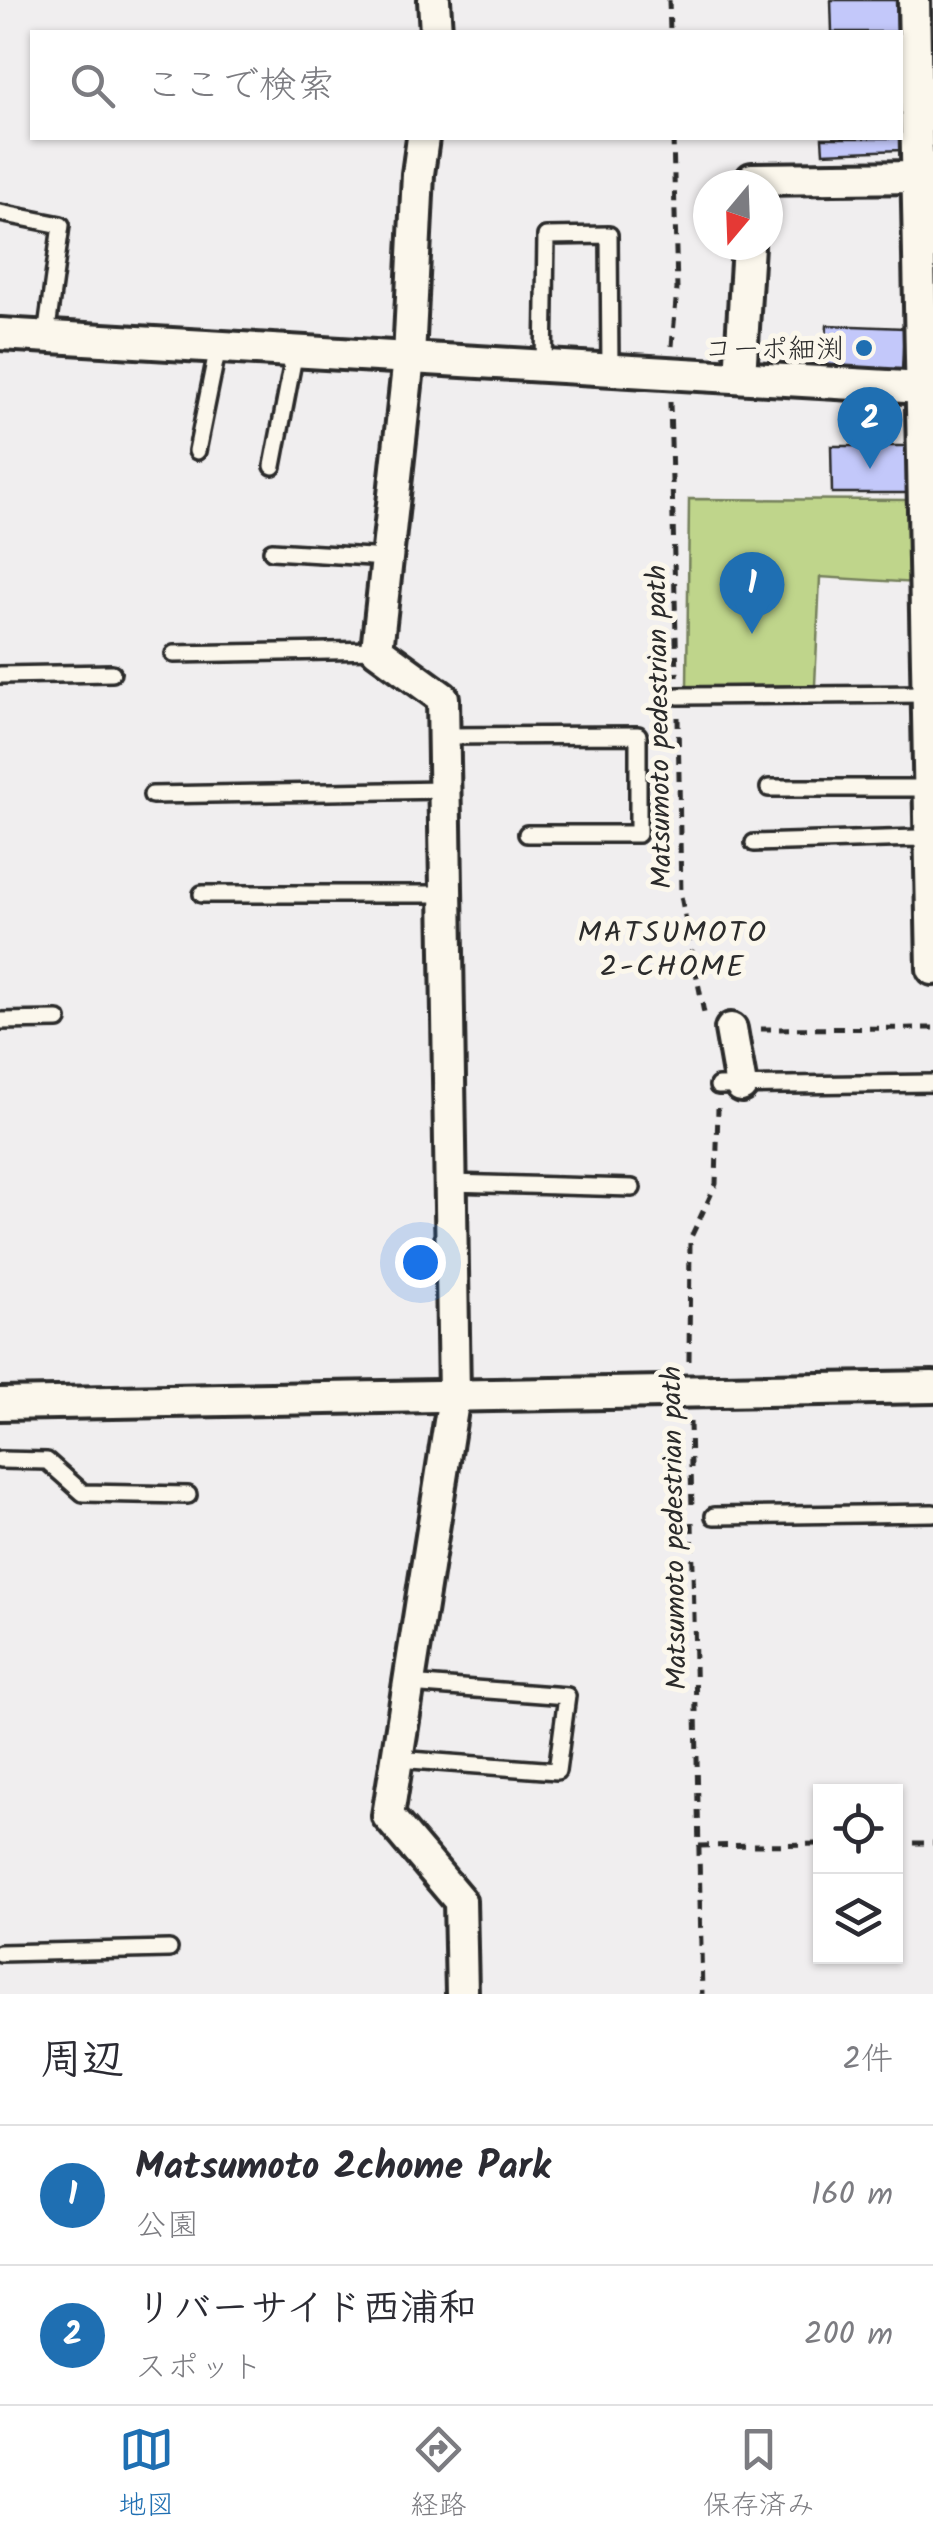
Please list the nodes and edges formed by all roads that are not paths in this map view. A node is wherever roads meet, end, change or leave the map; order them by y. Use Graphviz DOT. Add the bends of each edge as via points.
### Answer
graph roads {
  1 [pos="434,0"];
  2 [pos="914,0"];
  3 [pos="436,30"];
  4 [pos="925,41"];
  5 [pos="422,140"];
  6 [pos="918,177"];
  7 [pos="783,179"];
  8 [pos="0,212"];
  9 [pos="747,260"];
  10 [pos="0,334"];
  11 [pos="46,337"];
  12 [pos="218,347"];
  13 [pos="295,351"];
  14 [pos="409,358"];
  15 [pos="544,366"];
  16 [pos="610,370"];
  17 [pos="740,378"];
  18 [pos="922,388"];
  19 [pos="928,444"];
  20 [pos="197,451"];
  21 [pos="273,466"];
  22 [pos="272,550"];
  23 [pos="387,558"];
  24 [pos="929,585"];
  25 [pos="378,650"];
  26 [pos="174,654"];
  27 [pos="0,674"];
  28 [pos="112,674"];
  29 [pos="678,696"];
  30 [pos="930,701"];
  31 [pos="444,736"];
  32 [pos="768,788"];
  33 [pos="930,788"];
  34 [pos="444,790"];
  35 [pos="152,795"];
  36 [pos="527,834"];
  37 [pos="754,842"];
  38 [pos="932,848"];
  39 [pos="202,894"];
  40 [pos="446,894"];
  41 [pos="933,969"];
  42 [pos="58,1020"];
  43 [pos="0,1021"];
  44 [pos="719,1029"];
  45 [pos="933,1084"];
  46 [pos="730,1086"];
  47 [pos="450,1183"];
  48 [pos="632,1188"];
  49 [pos="933,1388"];
  50 [pos="454,1396"];
  51 [pos="0,1404"];
  52 [pos="0,1460"];
  53 [pos="188,1495"];
  54 [pos="933,1512"];
  55 [pos="714,1516"];
  56 [pos="408,1684"];
  57 [pos="397,1759"];
  58 [pos="169,1949"];
  59 [pos="0,1953"];
  60 [pos="462,1994"];
  1 -- 3 [label="street"];
  2 -- 4 [label="street"];
  4 -- 6 [label="street"];
  5 -- 14 [label="street"];
  6 -- 7 [label="street"];
  6 -- 18 [label="street"];
  8 -- 11 [label="lane" via="61,225"];
  9 -- 17 [label="street"];
  10 -- 11 [label="street"];
  11 -- 12 [label="street"];
  12 -- 13 [label="street"];
  12 -- 20 [label="lane"];
  13 -- 14 [label="street"];
  13 -- 21 [label="lane"];
  14 -- 15 [label="street"];
  14 -- 23 [label="street"];
  15 -- 16 [label="street"];
  15 -- 16 [label="lane" via="546,236 609,235"];
  16 -- 17 [label="street"];
  17 -- 18 [label="street"];
  18 -- 19 [label="street"];
  19 -- 24 [label="street"];
  22 -- 23 [label="lane"];
  23 -- 25 [label="street"];
  24 -- 30 [label="street"];
  25 -- 26 [label="lane"];
  25 -- 31 [label="street" via="443,698"];
  27 -- 28 [label="lane"];
  29 -- 30 [label="lane"];
  30 -- 33 [label="street"];
  31 -- 34 [label="street"];
  31 -- 36 [label="lane" via="638,736 638,834"];
  32 -- 33 [label="lane"];
  33 -- 38 [label="street"];
  34 -- 35 [label="lane"];
  34 -- 40 [label="street"];
  37 -- 38 [label="lane" via="917,838"];
  38 -- 41 [label="street"];
  39 -- 40 [label="lane"];
  40 -- 47 [label="street"];
  42 -- 43 [label="lane"];
  44 -- 46 [label="street"];
  45 -- 46 [label="lane"];
  47 -- 48 [label="lane"];
  47 -- 50 [label="street"];
  49 -- 50 [label="street"];
  50 -- 51 [label="street"];
  50 -- 56 [label="street"];
  52 -- 53 [label="lane" via="47,1461 83,1492"];
  54 -- 55 [label="lane"];
  56 -- 57 [label="street"];
  56 -- 57 [label="lane" via="568,1696 557,1771"];
  57 -- 60 [label="street" via="388,1816 460,1901"];
  58 -- 59 [label="lane"];
}
